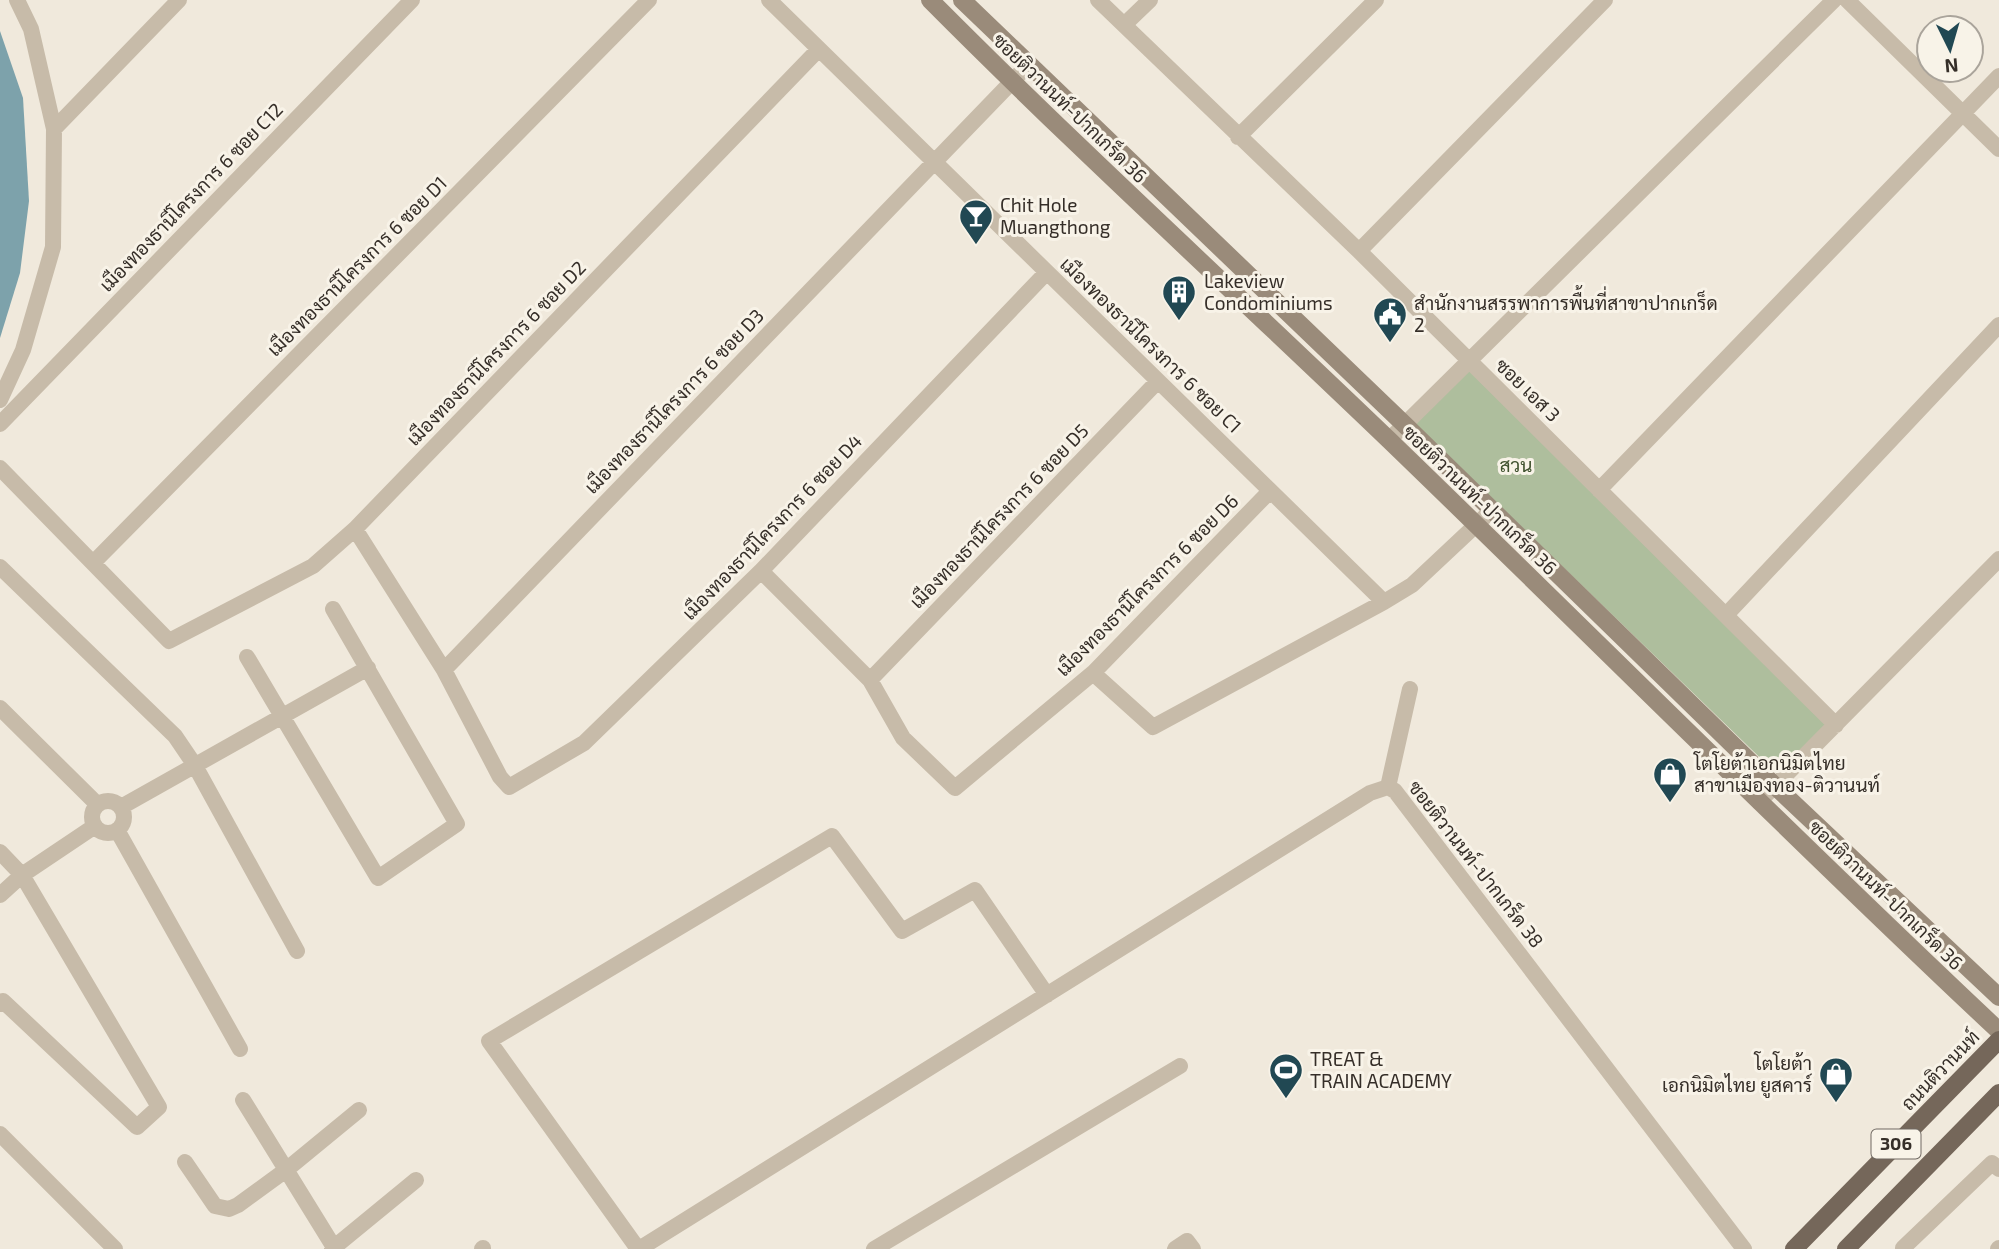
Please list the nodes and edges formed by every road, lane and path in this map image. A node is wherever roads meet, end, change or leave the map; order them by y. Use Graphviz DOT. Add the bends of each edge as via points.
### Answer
graph roads {
  1 [pos="18,0"];
  2 [pos="179,0"];
  3 [pos="412,0"];
  4 [pos="649,0"];
  5 [pos="769,0"];
  6 [pos="930,0"];
  7 [pos="962,0"];
  8 [pos="1098,0"];
  9 [pos="1150,0"];
  10 [pos="1376,0"];
  11 [pos="1605,0"];
  12 [pos="1834,0"];
  13 [pos="1847,0"];
  14 [pos="1124,25"];
  15 [pos="819,49"];
  16 [pos="1027,65"];
  17 [pos="1999,76"];
  18 [pos="1010,81"];
  19 [pos="1963,113"];
  20 [pos="54,129"];
  21 [pos="1238,137"];
  22 [pos="1999,149"];
  23 [pos="933,161"];
  24 [pos="1359,251"];
  25 [pos="1047,272"];
  26 [pos="1999,325"];
  27 [pos="1469,362"];
  28 [pos="1158,381"];
  29 [pos="0,400"];
  30 [pos="0,424"];
  31 [pos="1405,425"];
  32 [pos="1389,440"];
  33 [pos="0,468"];
  34 [pos="1600,490"];
  35 [pos="1270,491"];
  36 [pos="1492,510"];
  37 [pos="1474,524"];
  38 [pos="355,529"];
  39 [pos="1999,559"];
  40 [pos="94,562"];
  41 [pos="0,567"];
  42 [pos="761,571"];
  43 [pos="1384,603"];
  44 [pos="332,609"];
  45 [pos="1726,615"];
  46 [pos="247,657"];
  47 [pos="368,668"];
  48 [pos="444,670"];
  49 [pos="1093,673"];
  50 [pos="870,680"];
  51 [pos="1410,689"];
  52 [pos="0,708"];
  53 [pos="282,715"];
  54 [pos="1836,725"];
  55 [pos="194,764"];
  56 [pos="1774,786"];
  57 [pos="1388,787"];
  58 [pos="1759,802"];
  59 [pos="97,804"];
  60 [pos="121,807"];
  61 [pos="94,826"];
  62 [pos="117,830"];
  63 [pos="0,852"];
  64 [pos="22,875"];
  65 [pos="1873,879"];
  66 [pos="0,895"];
  67 [pos="1856,897"];
  68 [pos="297,951"];
  69 [pos="1047,995"];
  70 [pos="1999,997"];
  71 [pos="0,1004"];
  72 [pos="1999,1031"];
  73 [pos="1999,1040"];
  74 [pos="240,1049"];
  75 [pos="1180,1066"];
  76 [pos="1999,1094"];
  77 [pos="243,1100"];
  78 [pos="359,1110"];
  79 [pos="0,1134"];
  80 [pos="185,1162"];
  81 [pos="1999,1169"];
  82 [pos="286,1170"];
  83 [pos="416,1180"];
  84 [pos="334,1248"];
  85 [pos="1903,1248"];
  86 [pos="115,1249"];
  87 [pos="638,1249"];
  88 [pos="874,1249"];
  89 [pos="1744,1249"];
  90 [pos="1794,1249"];
  91 [pos="1846,1249"];
  1 -- 20 [label="street" via="32,29"];
  2 -- 20 [label="street"];
  3 -- 30 [label="street, เมืองทองธานีโครงการ 6 ซอย C12"];
  4 -- 40 [label="street, เมืองทองธานีโครงการ 6 ซอย D1"];
  5 -- 15 [label="street, เมืองทองธานีโครงการ 6 ซอย C1"];
  6 -- 18 [label="street, ซอยติวานนท์-ปากเกร็ด 36"];
  7 -- 16 [label="street, ซอยติวานนท์-ปากเกร็ด 36"];
  8 -- 14 [label="street, ซอย เอส 3"];
  9 -- 14 [label="street"];
  10 -- 21 [label="street"];
  11 -- 24 [label="street"];
  12 -- 27 [label="street"];
  13 -- 19 [label="street"];
  14 -- 21 [label="street, ซอย เอส 3"];
  15 -- 23 [label="street, เมืองทองธานีโครงการ 6 ซอย C1"];
  15 -- 38 [label="street, เมืองทองธานีโครงการ 6 ซอย D2"];
  16 -- 18 [label="street, เมืองทองธานีโครงการ 6 ซอย D3"];
  16 -- 31 [label="street, ซอยติวานนท์-ปากเกร็ด 36"];
  17 -- 19 [label="street"];
  18 -- 23 [label="street, เมืองทองธานีโครงการ 6 ซอย D3"];
  18 -- 32 [label="street, ซอยติวานนท์-ปากเกร็ด 36"];
  19 -- 22 [label="street"];
  19 -- 34 [label="street"];
  20 -- 29 [label="street" via="53,247 23,350"];
  21 -- 24 [label="street, ซอย เอส 3"];
  23 -- 25 [label="street, เมืองทองธานีโครงการ 6 ซอย C1"];
  23 -- 48 [label="street, เมืองทองธานีโครงการ 6 ซอย D3"];
  24 -- 27 [label="street, ซอย เอส 3"];
  25 -- 28 [label="street, เมืองทองธานีโครงการ 6 ซอย C1"];
  25 -- 42 [label="street, เมืองทองธานีโครงการ 6 ซอย D4"];
  26 -- 45 [label="street"];
  27 -- 31 [label="street"];
  27 -- 34 [label="street, ซอย เอส 3"];
  28 -- 35 [label="street, เมืองทองธานีโครงการ 6 ซอย C1"];
  28 -- 50 [label="street, เมืองทองธานีโครงการ 6 ซอย D5"];
  31 -- 32 [label="street"];
  31 -- 36 [label="street, ซอยติวานนท์-ปากเกร็ด 36"];
  32 -- 37 [label="street, ซอยติวานนท์-ปากเกร็ด 36"];
  33 -- 40 [label="street"];
  34 -- 45 [label="street, ซอย เอส 3"];
  35 -- 43 [label="street, เมืองทองธานีโครงการ 6 ซอย C1"];
  35 -- 49 [label="street, เมืองทองธานีโครงการ 6 ซอย D6"];
  36 -- 37 [label="street"];
  36 -- 56 [label="street, ซอยติวานนท์-ปากเกร็ด 36"];
  37 -- 43 [label="street" via="1412,585"];
  37 -- 58 [label="street, ซอยติวานนท์-ปากเกร็ด 36"];
  38 -- 40 [label="street, เมืองทองธานีโครงการ 6 ซอย D2" via="313,566 169,641"];
  38 -- 48 [label="street"];
  39 -- 54 [label="street"];
  41 -- 55 [label="street" via="175,736"];
  42 -- 48 [label="street, เมืองทองธานีโครงการ 6 ซอย D4" via="584,743 509,788"];
  42 -- 50 [label="street"];
  43 -- 49 [label="street" via="1153,727"];
  44 -- 47 [label="street"];
  45 -- 54 [label="street, ซอย เอส 3"];
  46 -- 53 [label="street"];
  47 -- 53 [label="street"];
  47 -- 53 [label="street" via="457,824 378,878"];
  49 -- 50 [label="street, เมืองทองธานีโครงการ 6 ซอย D6" via="955,788 904,738"];
  51 -- 57 [label="street"];
  52 -- 59 [label="street"];
  53 -- 55 [label="street"];
  54 -- 56 [label="street"];
  55 -- 60 [label="street"];
  55 -- 68 [label="street"];
  56 -- 58 [label="street"];
  56 -- 65 [label="street, ซอยติวานนท์-ปากเกร็ด 36"];
  57 -- 69 [label="street, ซอยติวานนท์-ปากเกร็ด 38" via="1370,793"];
  57 -- 89 [label="street, ซอยติวานนท์-ปากเกร็ด 38"];
  58 -- 67 [label="street, ซอยติวานนท์-ปากเกร็ด 36"];
  59 -- 60 [label="street" via="110,800"];
  59 -- 61 [label="street" via="91,814"];
  60 -- 62 [label="street" via="124,819"];
  61 -- 62 [label="street" via="105,833"];
  61 -- 64 [label="street"];
  62 -- 74 [label="street"];
  63 -- 64 [label="street"];
  64 -- 66 [label="street"];
  64 -- 71 [label="street" via="159,1107 137,1127 3,1001"];
  65 -- 67 [label="street"];
  65 -- 70 [label="street, ซอยติวานนท์-ปากเกร็ด 36"];
  67 -- 72 [label="street, ซอยติวานนท์-ปากเกร็ด 36"];
  69 -- 87 [label="street, ซอยติวานนท์-ปากเกร็ด 38"];
  69 -- 87 [label="street" via="975,890 902,930 832,836 489,1041"];
  73 -- 90 [label="main road, ถนนติวานนท์ / 306"];
  75 -- 88 [label="street"];
  76 -- 91 [label="main road, 306"];
  77 -- 82 [label="street"];
  78 -- 82 [label="street"];
  79 -- 86 [label="street"];
  80 -- 82 [label="street" via="208,1198 223,1209 238,1205"];
  81 -- 85 [label="street" via="1992,1163"];
  82 -- 84 [label="street"];
  83 -- 84 [label="street"];
}
